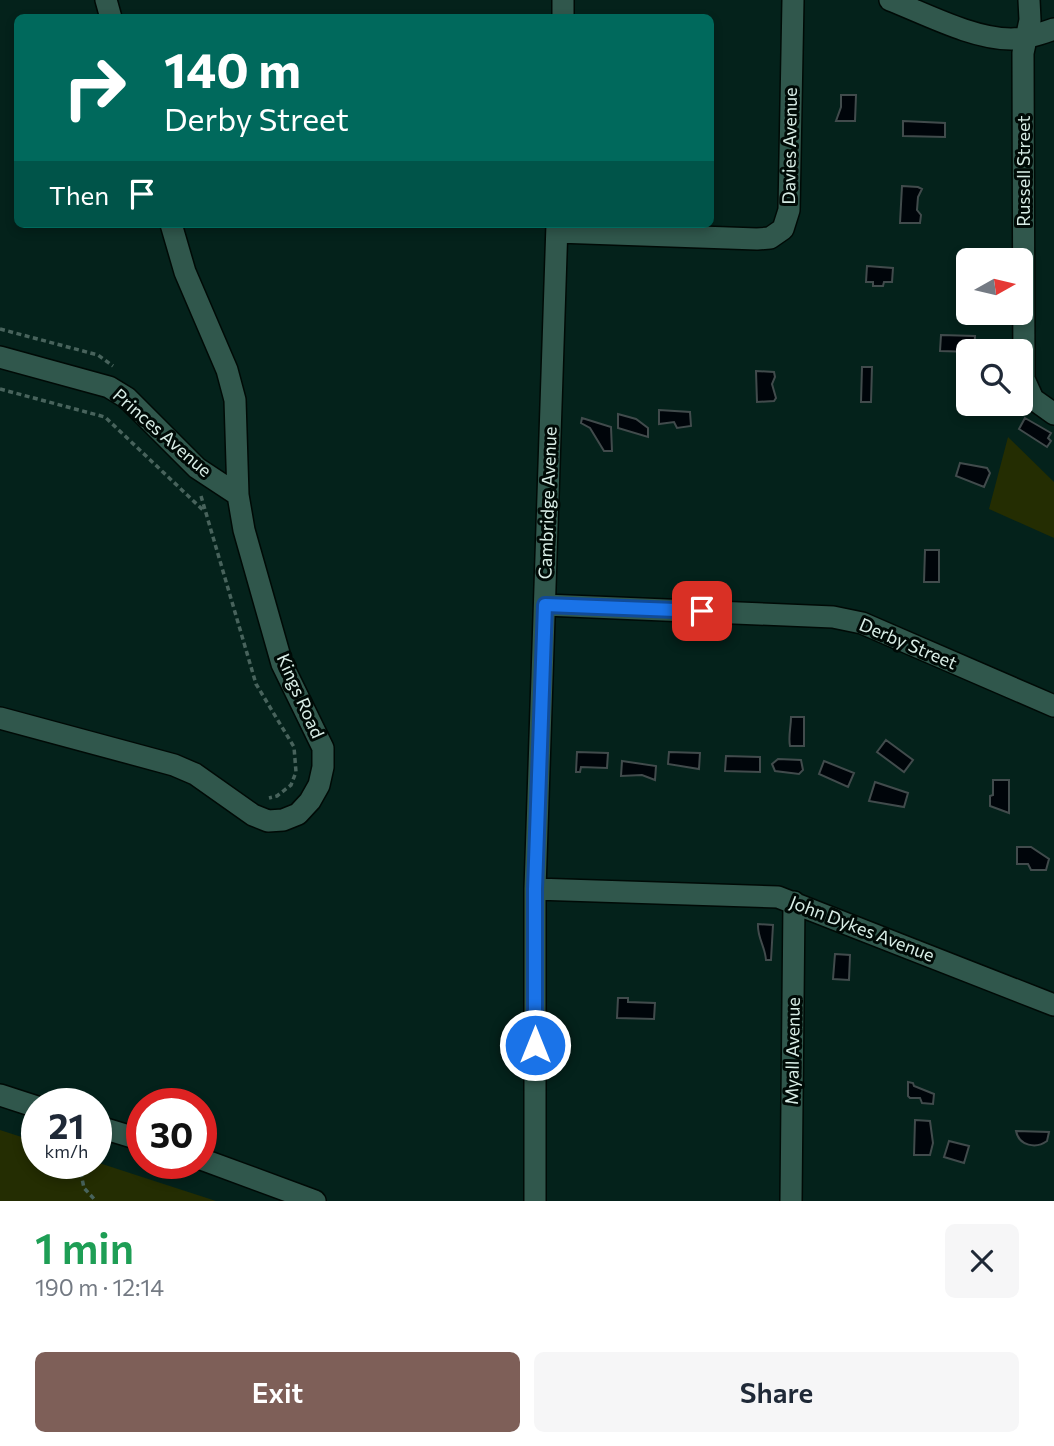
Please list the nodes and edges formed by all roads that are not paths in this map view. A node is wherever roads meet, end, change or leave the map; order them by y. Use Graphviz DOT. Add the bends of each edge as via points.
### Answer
graph roads {
  1 [pos="793,0"];
  2 [pos="890,0"];
  3 [pos="1029,0"];
  4 [pos="1054,29"];
  5 [pos="1027,37"];
  6 [pos="172,228"];
  7 [pos="557,228"];
  8 [pos="0,357"];
  9 [pos="1054,414"];
  10 [pos="239,495"];
  11 [pos="545,605"];
  12 [pos="1054,706"];
  13 [pos="0,718"];
  14 [pos="535,889"];
  15 [pos="794,902"];
  16 [pos="1054,1005"];
  17 [pos="0,1095"];
  18 [pos="21,1102"];
  19 [pos="217,1165"];
  20 [pos="315,1201"];
  21 [pos="535,1201"];
  22 [pos="791,1201"];
  1 -- 7 [label="street, Davies Avenue" via="789,210 783,229 770,238 757,239"];
  2 -- 5 [label="street" via="973,32 999,38"];
  3 -- 5 [label="street, Russell Street"];
  4 -- 5 [label="street"];
  5 -- 9 [label="street, Russell Street" via="1023,54 1024,379 1033,400"];
  6 -- 10 [label="street, Kings Road" via="235,400"];
  7 -- 11 [label="street, Cambridge Avenue"];
  8 -- 10 [label="street, Princes Avenue" via="109,387 127,398 197,468"];
  10 -- 13 [label="street, Kings Road" via="244,530 282,664 323,748 319,785 298,814 268,821 174,765"];
  11 -- 12 [label="street, Derby Street" via="833,617 862,623"];
  11 -- 14 [label="street, Cambridge Avenue"];
  14 -- 15 [label="street, John Dykes Avenue" via="778,897"];
  14 -- 21 [label="street, Cambridge Avenue"];
  15 -- 16 [label="street, John Dykes Avenue"];
  15 -- 22 [label="street, Myall Avenue"];
  17 -- 18 [label="street"];
  19 -- 20 [label="street"];
}
